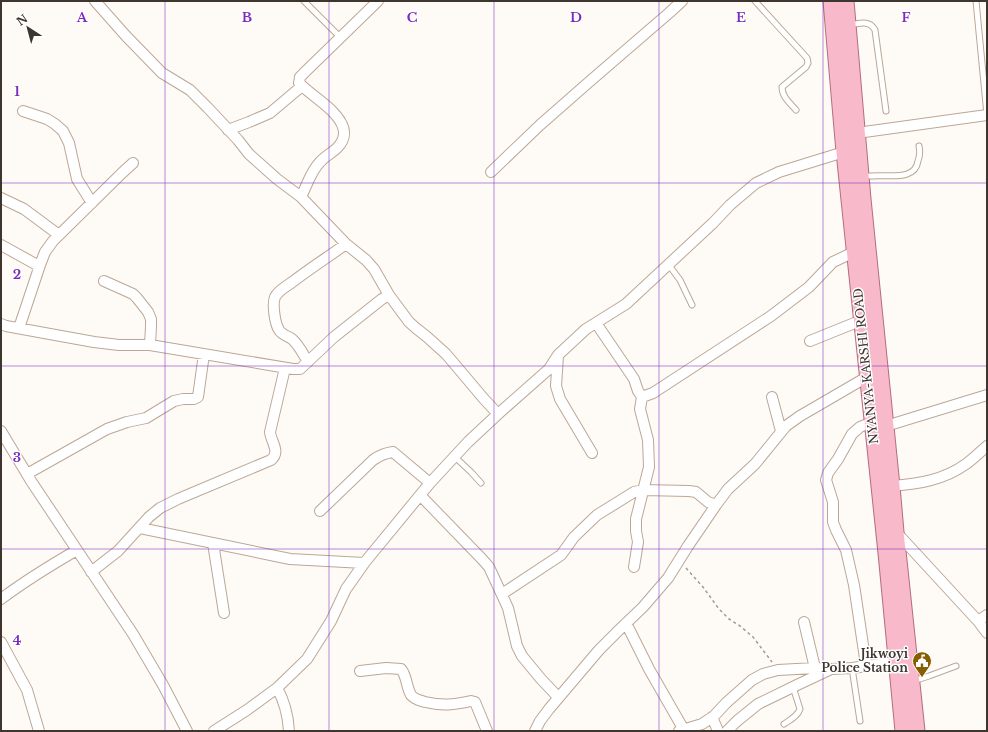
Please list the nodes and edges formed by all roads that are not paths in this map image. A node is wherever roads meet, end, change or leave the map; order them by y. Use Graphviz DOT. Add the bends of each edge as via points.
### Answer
graph roads {
  1 [pos="95,1"];
  2 [pos="304,1"];
  3 [pos="378,1"];
  4 [pos="682,1"];
  5 [pos="755,1"];
  6 [pos="831,1"];
  7 [pos="846,1"];
  8 [pos="976,1"];
  9 [pos="844,33"];
  10 [pos="340,37"];
  11 [pos="302,86"];
  12 [pos="796,110"];
  13 [pos="23,111"];
  14 [pos="886,111"];
  15 [pos="987,115"];
  16 [pos="228,130"];
  17 [pos="857,133"];
  18 [pos="919,146"];
  19 [pos="844,152"];
  20 [pos="133,164"];
  21 [pos="860,171"];
  22 [pos="491,172"];
  23 [pos="302,197"];
  24 [pos="1,198"];
  25 [pos="92,203"];
  26 [pos="59,235"];
  27 [pos="346,244"];
  28 [pos="1,245"];
  29 [pos="854,252"];
  30 [pos="668,264"];
  31 [pos="39,266"];
  32 [pos="104,281"];
  33 [pos="389,295"];
  34 [pos="692,305"];
  35 [pos="862,320"];
  36 [pos="596,323"];
  37 [pos="1,324"];
  38 [pos="19,328"];
  39 [pos="810,341"];
  40 [pos="150,345"];
  41 [pos="204,354"];
  42 [pos="558,356"];
  43 [pos="308,362"];
  44 [pos="285,368"];
  45 [pos="868,377"];
  46 [pos="987,395"];
  47 [pos="642,397"];
  48 [pos="772,397"];
  49 [pos="498,414"];
  50 [pos="879,424"];
  51 [pos="1,431"];
  52 [pos="780,431"];
  53 [pos="987,446"];
  54 [pos="592,453"];
  55 [pos="455,457"];
  56 [pos="27,474"];
  57 [pos="430,483"];
  58 [pos="481,483"];
  59 [pos="892,486"];
  60 [pos="643,490"];
  61 [pos="420,495"];
  62 [pos="716,505"];
  63 [pos="320,512"];
  64 [pos="140,528"];
  65 [pos="896,532"];
  66 [pos="213,543"];
  67 [pos="77,550"];
  68 [pos="364,564"];
  69 [pos="634,567"];
  70 [pos="91,572"];
  71 [pos="502,594"];
  72 [pos="1,599"];
  73 [pos="224,613"];
  74 [pos="987,615"];
  75 [pos="978,621"];
  76 [pos="804,622"];
  77 [pos="626,623"];
  78 [pos="987,633"];
  79 [pos="1,642"];
  80 [pos="903,661"];
  81 [pos="866,665"];
  82 [pos="956,666"];
  83 [pos="815,668"];
  84 [pos="852,668"];
  85 [pos="831,669"];
  86 [pos="360,671"];
  87 [pos="912,681"];
  88 [pos="793,687"];
  89 [pos="277,688"];
  90 [pos="558,697"];
  91 [pos="712,717"];
  92 [pos="860,721"];
  93 [pos="784,724"];
  94 [pos="682,730"];
  95 [pos="40,731"];
  96 [pos="187,731"];
  97 [pos="214,731"];
  98 [pos="289,731"];
  99 [pos="487,731"];
  100 [pos="535,731"];
  101 [pos="718,731"];
  102 [pos="727,731"];
  103 [pos="903,731"];
  104 [pos="917,731"];
  1 -- 16 [label="street" via="162,73 190,90"];
  2 -- 10 [label="lane"];
  3 -- 10 [label="street"];
  4 -- 22 [label="street" via="540,124"];
  5 -- 12 [label="lane" via="807,58 806,67 782,87 782,92"];
  6 -- 9 [label="main road, NYANYA-KARSHI ROAD"];
  7 -- 9 [label="main road, NYANYA-KARSHI ROAD"];
  8 -- 15 [label="lane"];
  9 -- 14 [label="lane" via="867,23 875,30"];
  9 -- 17 [label="main road, NYANYA-KARSHI ROAD"];
  9 -- 19 [label="main road, NYANYA-KARSHI ROAD"];
  10 -- 11 [label="street" via="300,77 299,82"];
  11 -- 16 [label="street" via="270,113"];
  11 -- 23 [label="street" via="332,111 344,131 338,147 320,161 313,171"];
  13 -- 25 [label="street" via="47,119 63,131 69,143 77,179"];
  15 -- 17 [label="street"];
  16 -- 23 [label="street" via="277,179"];
  17 -- 21 [label="main road, NYANYA-KARSHI ROAD"];
  18 -- 21 [label="lane" via="918,164 909,175 867,176"];
  19 -- 29 [label="main road, NYANYA-KARSHI ROAD"];
  19 -- 30 [label="street" via="779,172 756,183"];
  20 -- 25 [label="street"];
  21 -- 50 [label="main road, NYANYA-KARSHI ROAD"];
  23 -- 27 [label="street"];
  24 -- 26 [label="street" via="24,209"];
  25 -- 26 [label="street"];
  26 -- 31 [label="street" via="45,252"];
  27 -- 33 [label="street" via="374,269"];
  27 -- 43 [label="street" via="300,276 274,299 279,330 299,346"];
  28 -- 31 [label="street"];
  29 -- 35 [label="main road, NYANYA-KARSHI ROAD"];
  29 -- 47 [label="street" via="833,262 809,286 771,316 659,389"];
  30 -- 34 [label="lane" via="680,280"];
  30 -- 36 [label="street" via="626,304"];
  31 -- 38 [label="street"];
  32 -- 40 [label="street" via="133,294 148,312 151,319"];
  33 -- 43 [label="street" via="334,337"];
  33 -- 49 [label="street" via="409,322 446,354"];
  35 -- 39 [label="street"];
  35 -- 45 [label="main road, NYANYA-KARSHI ROAD"];
  36 -- 42 [label="street" via="586,329"];
  36 -- 47 [label="street" via="634,379"];
  37 -- 38 [label="street"];
  38 -- 40 [label="street" via="94,342"];
  40 -- 41 [label="street"];
  41 -- 44 [label="street"];
  41 -- 56 [label="street" via="198,397 174,401 146,418 126,422 107,430"];
  42 -- 49 [label="street" via="549,368"];
  42 -- 54 [label="street" via="556,386 560,399"];
  43 -- 44 [label="street" via="300,369"];
  44 -- 64 [label="street" via="270,432 275,457 160,508"];
  45 -- 50 [label="main road, NYANYA-KARSHI ROAD"];
  45 -- 52 [label="street" via="800,416"];
  46 -- 50 [label="street"];
  47 -- 60 [label="street" via="640,409 648,440 649,467"];
  48 -- 52 [label="street"];
  49 -- 55 [label="street"];
  50 -- 59 [label="main road, NYANYA-KARSHI ROAD"];
  50 -- 80 [label="main road, NYANYA-KARSHI ROAD"];
  50 -- 81 [label="street" via="860,427 852,434 826,480 833,502 833,522 846,550 854,585"];
  51 -- 56 [label="street"];
  52 -- 62 [label="street"];
  53 -- 59 [label="street" via="955,471 928,481"];
  55 -- 57 [label="street"];
  55 -- 58 [label="lane"];
  56 -- 67 [label="street"];
  57 -- 61 [label="street"];
  57 -- 63 [label="street" via="393,452 386,453 373,460"];
  59 -- 65 [label="main road, NYANYA-KARSHI ROAD"];
  60 -- 62 [label="street" via="696,492"];
  60 -- 69 [label="street" via="636,519 638,542"];
  60 -- 71 [label="street" via="634,492 596,515 561,554"];
  61 -- 68 [label="street"];
  61 -- 71 [label="street" via="489,567"];
  62 -- 77 [label="street" via="668,578"];
  64 -- 66 [label="street"];
  64 -- 70 [label="street" via="118,551"];
  65 -- 75 [label="street"];
  65 -- 80 [label="main road, NYANYA-KARSHI ROAD"];
  66 -- 68 [label="street" via="290,559"];
  66 -- 73 [label="street"];
  67 -- 70 [label="street"];
  67 -- 72 [label="street"];
  68 -- 89 [label="street" via="346,589 307,659"];
  70 -- 96 [label="street" via="133,634"];
  71 -- 90 [label="street" via="522,656"];
  74 -- 75 [label="street"];
  75 -- 78 [label="street"];
  76 -- 83 [label="street"];
  77 -- 90 [label="street"];
  77 -- 94 [label="street"];
  79 -- 95 [label="street" via="27,690"];
  80 -- 81 [label="street"];
  80 -- 87 [label="main road, NYANYA-KARSHI ROAD"];
  80 -- 103 [label="main road, NYANYA-KARSHI ROAD"];
  81 -- 84 [label="street"];
  82 -- 87 [label="lane"];
  83 -- 85 [label="street"];
  83 -- 91 [label="street" via="778,670 764,674 752,680"];
  84 -- 85 [label="street"];
  84 -- 92 [label="lane"];
  85 -- 88 [label="street"];
  86 -- 99 [label="street" via="401,669 415,699 448,705 475,702"];
  87 -- 104 [label="main road, NYANYA-KARSHI ROAD"];
  88 -- 93 [label="lane" via="800,709 797,715"];
  88 -- 102 [label="street" via="758,704"];
  89 -- 97 [label="street"];
  89 -- 98 [label="street" via="284,701"];
  90 -- 100 [label="street"];
  91 -- 94 [label="street" via="702,724"];
  91 -- 101 [label="street"];
}
